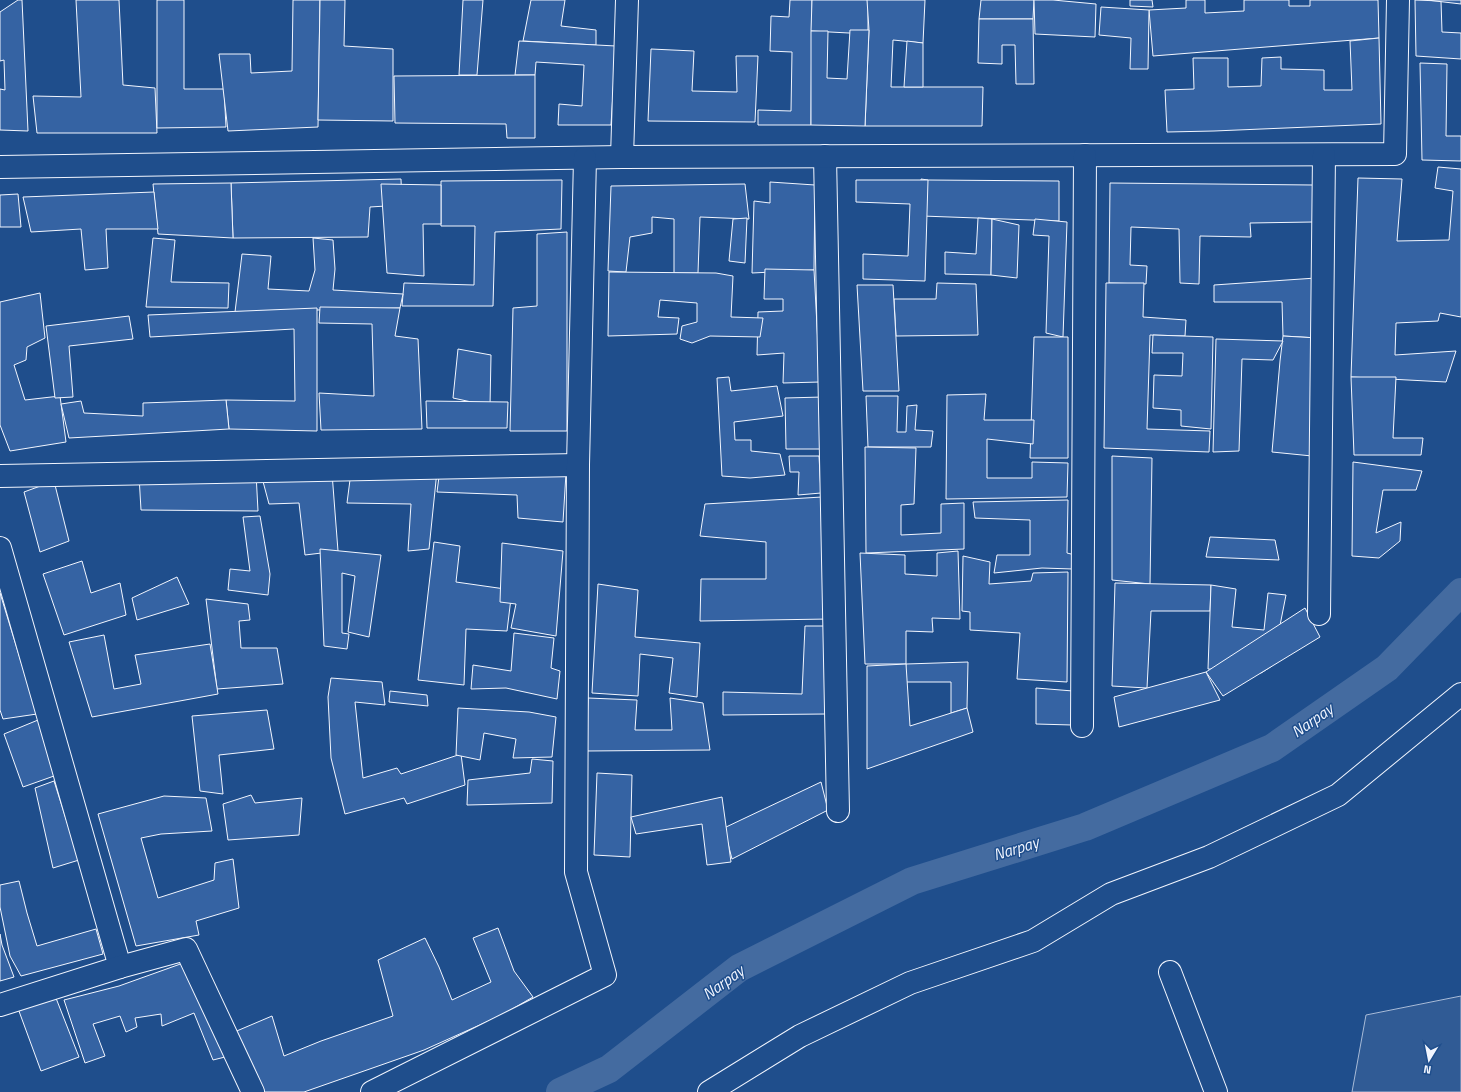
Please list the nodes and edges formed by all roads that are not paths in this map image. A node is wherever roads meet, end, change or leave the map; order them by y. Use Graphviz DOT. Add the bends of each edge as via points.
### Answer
graph roads {
  1 [pos="627,0"];
  2 [pos="1398,0"];
  3 [pos="1085,155"];
  4 [pos="1324,155"];
  5 [pos="825,156"];
  6 [pos="622,157"];
  7 [pos="585,158"];
  8 [pos="0,167"];
  9 [pos="578,464"];
  10 [pos="0,476"];
  11 [pos="1,558"];
  12 [pos="1319,614"];
  13 [pos="1461,694"];
  14 [pos="1082,726"];
  15 [pos="838,810"];
  16 [pos="120,967"];
  17 [pos="1170,972"];
  18 [pos="0,1005"];
  19 [pos="253,1092"];
  20 [pos="372,1092"];
  21 [pos="709,1092"];
  22 [pos="1216,1092"];
  1 -- 6 [label="street"];
  2 -- 4 [label="street" via="1395,154"];
  3 -- 4 [label="street"];
  3 -- 5 [label="street"];
  3 -- 14 [label="street"];
  4 -- 12 [label="street"];
  5 -- 6 [label="street"];
  5 -- 15 [label="street"];
  6 -- 7 [label="street"];
  7 -- 8 [label="street"];
  7 -- 9 [label="street"];
  9 -- 10 [label="street"];
  9 -- 20 [label="street" via="576,872 605,975"];
  11 -- 16 [label="street"];
  13 -- 21 [label="street" via="1338,795 1209,857 1111,894 1032,941 910,983 800,1036"];
  16 -- 18 [label="street"];
  16 -- 19 [label="street" via="186,949"];
  17 -- 22 [label="street"];
}
